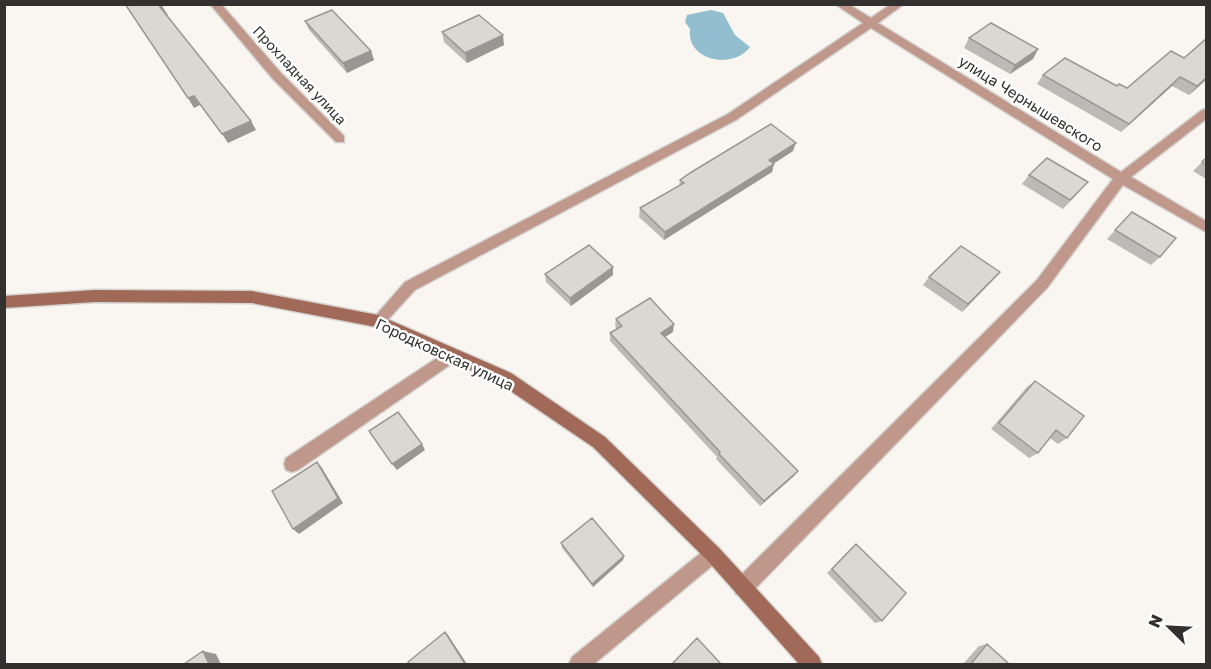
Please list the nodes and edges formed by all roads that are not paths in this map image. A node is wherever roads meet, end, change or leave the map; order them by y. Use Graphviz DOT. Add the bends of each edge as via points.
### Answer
graph roads {
  1 [pos="215,4"];
  2 [pos="840,4"];
  3 [pos="899,4"];
  4 [pos="870,23"];
  5 [pos="1206,113"];
  6 [pos="340,139"];
  7 [pos="1121,178"];
  8 [pos="1206,227"];
  9 [pos="4,302"];
  10 [pos="378,321"];
  11 [pos="452,355"];
  12 [pos="292,464"];
  13 [pos="714,555"];
  14 [pos="743,587"];
  15 [pos="579,664"];
  16 [pos="812,664"];
  1 -- 6 [label="street, Прохладная улица"];
  2 -- 4 [label="street, улица Чернышевского"];
  3 -- 4 [label="street"];
  4 -- 7 [label="street, улица Чернышевского"];
  4 -- 10 [label="street" via="732,117 410,286"];
  5 -- 7 [label="street"];
  7 -- 8 [label="street, улица Чернышевского"];
  7 -- 14 [label="street" via="1042,284"];
  9 -- 10 [label="main road, Городковская улица" via="95,296 252,297"];
  10 -- 11 [label="main road, Городковская улица"];
  11 -- 12 [label="street"];
  11 -- 13 [label="main road, Городковская улица" via="505,378 599,442"];
  13 -- 14 [label="main road, Городковская улица"];
  13 -- 15 [label="street"];
  14 -- 16 [label="main road, Городковская улица"];
}
